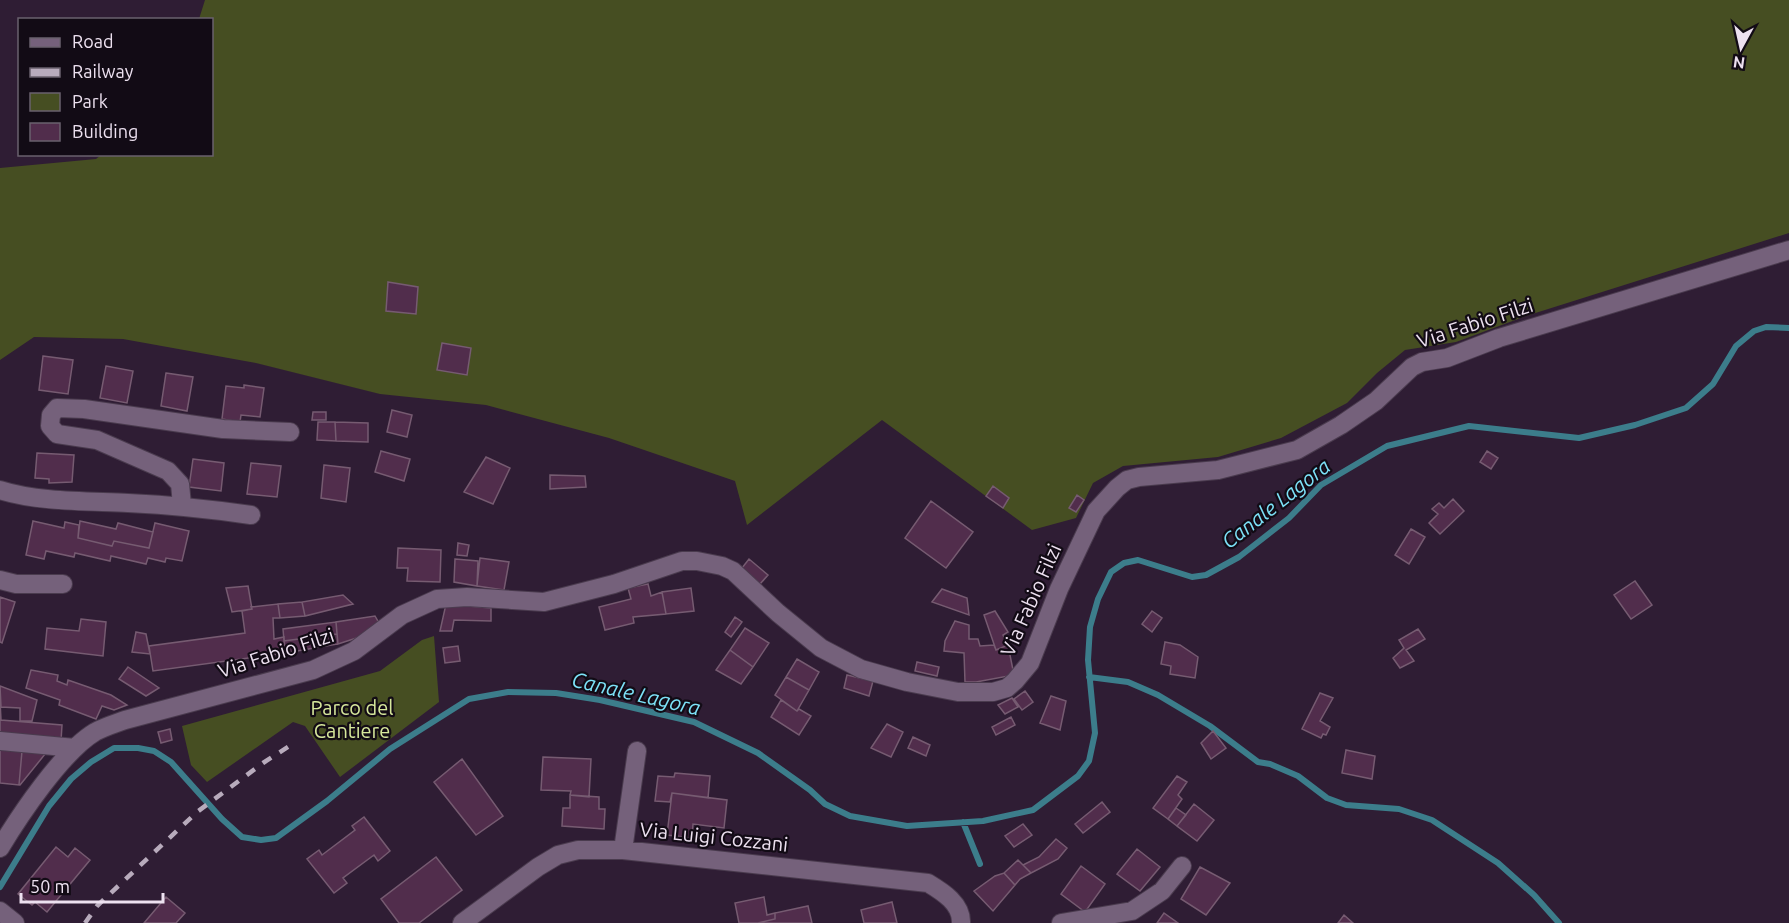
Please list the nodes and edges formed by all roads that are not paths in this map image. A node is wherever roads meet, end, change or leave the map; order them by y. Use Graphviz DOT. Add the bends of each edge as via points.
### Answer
graph roads {
  1 [pos="1789,250"];
  2 [pos="290,432"];
  3 [pos="0,490"];
  4 [pos="182,505"];
  5 [pos="251,515"];
  6 [pos="0,580"];
  7 [pos="63,584"];
  8 [pos="0,741"];
  9 [pos="75,748"];
  10 [pos="637,751"];
  11 [pos="8,820"];
  12 [pos="0,848"];
  13 [pos="623,850"];
  14 [pos="1182,866"];
  15 [pos="0,911"];
  16 [pos="15,923"];
  17 [pos="462,923"];
  18 [pos="961,923"];
  19 [pos="1061,923"];
  1 -- 9 [label="street, Via Fabio Filzi" via="1499,338 1448,358 1422,362 1341,425 1297,450 1218,470 1127,480 1096,511 1030,663 1007,688 958,692 861,669 821,648 733,571 705,562 682,561 544,602 437,599 402,615 336,661 104,727"];
  2 -- 4 [label="street" via="223,429 84,409 57,408 51,415 50,426 57,434 97,440 168,471 180,484"];
  3 -- 4 [label="street" via="70,500"];
  4 -- 5 [label="street"];
  6 -- 7 [label="street"];
  8 -- 9 [label="street"];
  9 -- 11 [label="street, Via Fabio Filzi"];
  10 -- 13 [label="street"];
  11 -- 12 [label="street, Via Fabio Filzi"];
  13 -- 17 [label="street, Via Luigi Cozzani" via="578,850 558,855"];
  13 -- 18 [label="street, Via Luigi Cozzani" via="928,884 944,892 955,905"];
  14 -- 19 [label="street" via="1162,891 1132,910"];
  15 -- 16 [label="street"];
}
